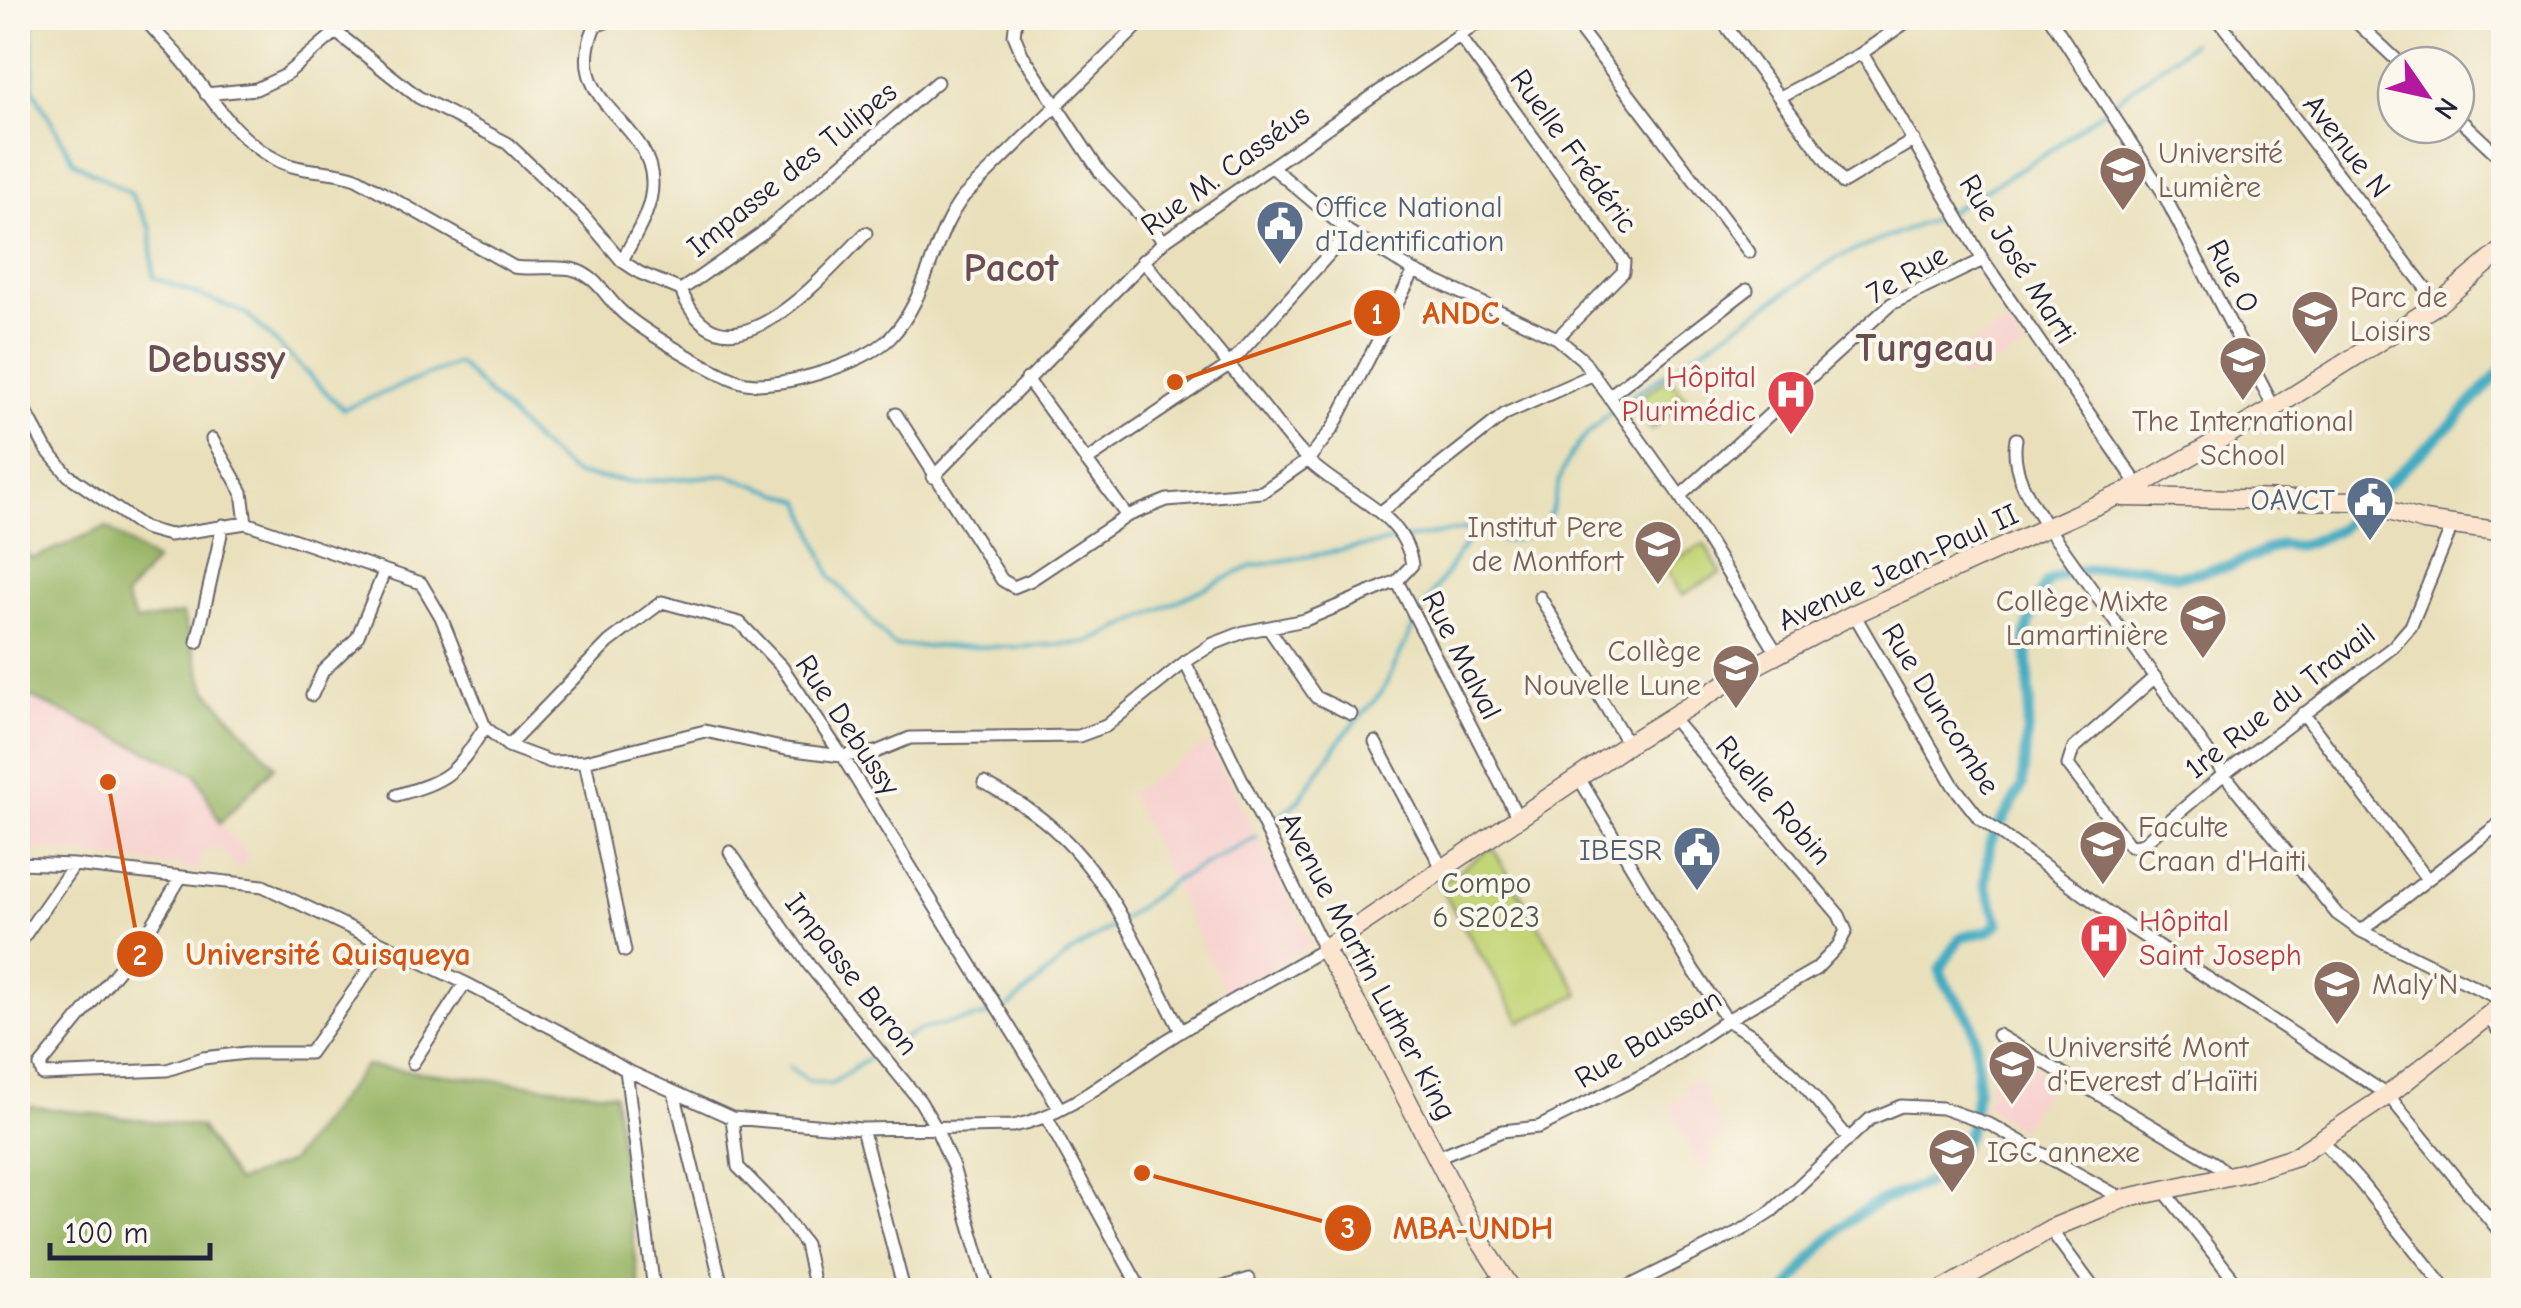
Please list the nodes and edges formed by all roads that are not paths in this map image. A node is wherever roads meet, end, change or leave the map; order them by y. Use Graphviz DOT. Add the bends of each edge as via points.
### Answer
graph roads {
  1 [pos="144,18"];
  2 [pos="616,18"];
  3 [pos="1016,18"];
  4 [pos="1146,18"];
  5 [pos="1485,18"];
  6 [pos="1570,18"];
  7 [pos="1720,18"];
  8 [pos="1912,18"];
  9 [pos="2050,18"];
  10 [pos="2352,18"];
  11 [pos="2221,19"];
  12 [pos="1459,35"];
  13 [pos="2381,45"];
  14 [pos="1862,53"];
  15 [pos="937,82"];
  16 [pos="206,94"];
  17 [pos="1780,97"];
  18 [pos="1056,105"];
  19 [pos="2476,135"];
  20 [pos="1914,140"];
  21 [pos="2504,161"];
  22 [pos="1272,167"];
  23 [pos="1349,232"];
  24 [pos="866,233"];
  25 [pos="1164,241"];
  26 [pos="2504,249"];
  27 [pos="1749,252"];
  28 [pos="1144,260"];
  29 [pos="1983,260"];
  30 [pos="622,261"];
  31 [pos="1414,271"];
  32 [pos="680,290"];
  33 [pos="1747,290"];
  34 [pos="2438,304"];
  35 [pos="1558,338"];
  36 [pos="1230,365"];
  37 [pos="1594,374"];
  38 [pos="1027,380"];
  39 [pos="18,398"];
  40 [pos="1614,404"];
  41 [pos="2274,408"];
  42 [pos="896,414"];
  43 [pos="212,439"];
  44 [pos="2016,439"];
  45 [pos="1308,460"];
  46 [pos="1086,461"];
  47 [pos="933,476"];
  48 [pos="2143,492"];
  49 [pos="1680,496"];
  50 [pos="1382,511"];
  51 [pos="1128,516"];
  52 [pos="246,523"];
  53 [pos="223,525"];
  54 [pos="2452,526"];
  55 [pos="2048,528"];
  56 [pos="2504,532"];
  57 [pos="384,572"];
  58 [pos="1397,582"];
  59 [pos="1540,597"];
  60 [pos="1854,614"];
  61 [pos="1270,629"];
  62 [pos="197,642"];
  63 [pos="1777,652"];
  64 [pos="1185,662"];
  65 [pos="2155,677"];
  66 [pos="312,695"];
  67 [pos="2303,713"];
  68 [pos="1352,714"];
  69 [pos="1670,718"];
  70 [pos="486,727"];
  71 [pos="1375,742"];
  72 [pos="1628,744"];
  73 [pos="508,746"];
  74 [pos="842,756"];
  75 [pos="585,761"];
  76 [pos="2224,774"];
  77 [pos="1579,778"];
  78 [pos="984,783"];
  79 [pos="397,794"];
  80 [pos="1518,818"];
  81 [pos="2504,820"];
  82 [pos="730,852"];
  83 [pos="18,864"];
  84 [pos="74,865"];
  85 [pos="1442,868"];
  86 [pos="181,878"];
  87 [pos="2426,879"];
  88 [pos="1840,915"];
  89 [pos="2360,931"];
  90 [pos="18,944"];
  91 [pos="386,945"];
  92 [pos="1324,949"];
  93 [pos="626,951"];
  94 [pos="465,983"];
  95 [pos="2504,1002"];
  96 [pos="2487,1016"];
  97 [pos="1726,1020"];
  98 [pos="1181,1031"];
  99 [pos="1998,1035"];
  100 [pos="2504,1038"];
  101 [pos="412,1063"];
  102 [pos="626,1070"];
  103 [pos="674,1092"];
  104 [pos="2388,1095"];
  105 [pos="1060,1109"];
  106 [pos="1046,1116"];
  107 [pos="732,1118"];
  108 [pos="936,1126"];
  109 [pos="862,1128"];
  110 [pos="1849,1138"];
  111 [pos="2323,1141"];
  112 [pos="1437,1157"];
  113 [pos="2227,1174"];
  114 [pos="2162,1188"];
  115 [pos="2124,1199"];
  116 [pos="2050,1229"];
  117 [pos="2504,1237"];
  118 [pos="1249,1279"];
  119 [pos="1508,1286"];
  120 [pos="654,1290"];
  121 [pos="723,1290"];
  122 [pos="815,1290"];
  123 [pos="904,1290"];
  124 [pos="989,1290"];
  125 [pos="1141,1290"];
  126 [pos="1214,1290"];
  127 [pos="1476,1290"];
  128 [pos="1622,1290"];
  129 [pos="1943,1290"];
  130 [pos="2095,1290"];
  131 [pos="2242,1290"];
  132 [pos="2447,1290"];
  1 -- 16 [label="street"];
  2 -- 30 [label="street" via="595,26 586,46 586,73 650,162 652,185"];
  3 -- 18 [label="street" via="1016,44"];
  4 -- 18 [label="street"];
  5 -- 12 [label="street, Rue M. Casséus"];
  6 -- 27 [label="street"];
  7 -- 17 [label="street"];
  8 -- 14 [label="street"];
  9 -- 41 [label="street, Rue O" via="2162,191"];
  10 -- 13 [label="street"];
  11 -- 34 [label="street, Avenue N"];
  12 -- 22 [label="street, Rue M. Casséus"];
  12 -- 35 [label="street, Ruelle Frédéric" via="1624,262 1622,272"];
  14 -- 17 [label="street"];
  14 -- 20 [label="street, Rue José Marti"];
  15 -- 32 [label="street, Impasse des Tulipes" via="761,234"];
  16 -- 18 [label="street" via="242,138 281,162 356,178 514,266 576,270 600,285 619,310 714,370 765,384 801,378 887,341 915,302 947,218"];
  16 -- 30 [label="street" via="256,89 284,76 336,32 418,97 506,143"];
  17 -- 20 [label="street" via="1843,183"];
  18 -- 25 [label="street" via="1100,172"];
  19 -- 21 [label="street"];
  20 -- 29 [label="street, Rue José Marti"];
  22 -- 23 [label="street"];
  22 -- 25 [label="street, Rue M. Casséus"];
  23 -- 31 [label="street"];
  23 -- 36 [label="street"];
  24 -- 32 [label="street" via="812,286 750,332 720,335 699,321"];
  25 -- 28 [label="street, Rue M. Casséus"];
  26 -- 34 [label="street"];
  28 -- 36 [label="street, Rue Malval"];
  28 -- 38 [label="street, Rue M. Casséus"];
  29 -- 48 [label="street, Rue José Marti"];
  29 -- 49 [label="street, 7e Rue" via="1891,304"];
  30 -- 32 [label="street, Impasse des Tulipes"];
  31 -- 35 [label="street"];
  31 -- 45 [label="street" via="1332,428"];
  33 -- 40 [label="street"];
  34 -- 41 [label="street"];
  35 -- 37 [label="street"];
  36 -- 45 [label="street, Rue Malval"];
  36 -- 46 [label="street"];
  37 -- 40 [label="street"];
  37 -- 50 [label="street" via="1504,414"];
  38 -- 46 [label="street"];
  38 -- 47 [label="street, Rue M. Casséus"];
  39 -- 53 [label="street" via="68,475 144,528 170,535"];
  40 -- 49 [label="street"];
  41 -- 48 [label="street"];
  42 -- 47 [label="street"];
  43 -- 52 [label="street" via="242,492"];
  44 -- 55 [label="street" via="2024,488"];
  45 -- 50 [label="street, Rue Malval"];
  45 -- 51 [label="street" via="1262,492 1167,500"];
  46 -- 51 [label="street"];
  47 -- 51 [label="street" via="1002,580 1014,587"];
  48 -- 54 [label="street" via="2354,501"];
  48 -- 55 [label="street, Avenue Jean-Paul II"];
  49 -- 63 [label="street"];
  50 -- 58 [label="street, Rue Malval" via="1410,552 1412,566"];
  52 -- 53 [label="street"];
  52 -- 57 [label="street"];
  53 -- 62 [label="street"];
  54 -- 56 [label="street"];
  54 -- 67 [label="street, 1re Rue du Travail" via="2410,626"];
  55 -- 60 [label="street, Avenue Jean-Paul II"];
  55 -- 65 [label="street"];
  57 -- 66 [label="street" via="357,638 323,671"];
  57 -- 70 [label="street" via="421,582"];
  58 -- 61 [label="street"];
  58 -- 80 [label="street, Rue Malval"];
  59 -- 72 [label="street"];
  60 -- 63 [label="street, Avenue Jean-Paul II"];
  60 -- 104 [label="street, Rue Duncombe" via="1979,818 2126,925"];
  61 -- 64 [label="street" via="1213,644"];
  61 -- 68 [label="street" via="1316,697"];
  63 -- 69 [label="street, Avenue Jean-Paul II"];
  64 -- 74 [label="street" via="1106,726 1079,736 910,738"];
  64 -- 92 [label="street, Avenue Martin Luther King"];
  65 -- 76 [label="street"];
  65 -- 76 [label="street, 1re Rue du Travail" via="2073,750 2068,765 2130,846 2141,845"];
  67 -- 76 [label="street, 1re Rue du Travail"];
  67 -- 87 [label="street"];
  69 -- 72 [label="street, Avenue Jean-Paul II"];
  69 -- 88 [label="street, Ruelle Robin"];
  70 -- 73 [label="street"];
  70 -- 79 [label="street" via="460,766 438,783"];
  71 -- 85 [label="street"];
  72 -- 77 [label="street, Avenue Jean-Paul II"];
  73 -- 74 [label="street, Rue Debussy" via="609,642 662,602 740,623 782,667"];
  73 -- 75 [label="street" via="551,762"];
  74 -- 75 [label="street" via="704,731"];
  74 -- 105 [label="street, Rue Debussy"];
  75 -- 93 [label="street"];
  76 -- 89 [label="street" via="2337,914"];
  77 -- 80 [label="street, Avenue Jean-Paul II"];
  77 -- 97 [label="street"];
  78 -- 98 [label="street" via="1059,833 1094,874"];
  80 -- 85 [label="street, Avenue Jean-Paul II"];
  81 -- 87 [label="street"];
  82 -- 108 [label="street, Impasse Baron"];
  83 -- 84 [label="street"];
  84 -- 86 [label="street"];
  84 -- 90 [label="street"];
  85 -- 92 [label="street, Avenue Jean-Paul II"];
  86 -- 91 [label="street" via="262,886"];
  86 -- 91 [label="street" via="145,937 40,1066 44,1075 166,1070 246,1053 310,1053"];
  87 -- 89 [label="street"];
  88 -- 97 [label="street, Rue Baussan" via="1846,931 1816,968"];
  89 -- 95 [label="street"];
  91 -- 94 [label="street"];
  92 -- 98 [label="street"];
  92 -- 112 [label="street, Avenue Martin Luther King"];
  94 -- 101 [label="street"];
  94 -- 102 [label="street"];
  95 -- 96 [label="street"];
  96 -- 100 [label="street"];
  96 -- 104 [label="street"];
  97 -- 110 [label="street" via="1795,1075"];
  97 -- 112 [label="street, Rue Baussan" via="1651,1071 1539,1127 1502,1131"];
  98 -- 105 [label="street"];
  99 -- 113 [label="street"];
  102 -- 103 [label="street"];
  102 -- 120 [label="street"];
  103 -- 107 [label="street"];
  103 -- 121 [label="street"];
  104 -- 111 [label="street"];
  104 -- 117 [label="street, Rue Duncombe"];
  105 -- 106 [label="street"];
  106 -- 108 [label="street" via="1013,1126"];
  106 -- 125 [label="street"];
  107 -- 109 [label="street"];
  107 -- 122 [label="street" via="738,1167 805,1244"];
  108 -- 109 [label="street"];
  108 -- 124 [label="street, Impasse Baron"];
  109 -- 123 [label="street"];
  110 -- 115 [label="street" via="1870,1119 1901,1106 1942,1108 1992,1125"];
  110 -- 128 [label="street" via="1772,1211"];
  111 -- 113 [label="street" via="2296,1156"];
  111 -- 132 [label="street"];
  112 -- 119 [label="street, Avenue Martin Luther King"];
  113 -- 114 [label="street"];
  114 -- 115 [label="street"];
  114 -- 131 [label="street"];
  115 -- 116 [label="street"];
  116 -- 129 [label="street"];
  116 -- 130 [label="street"];
  118 -- 126 [label="street"];
  119 -- 127 [label="street"];
}
